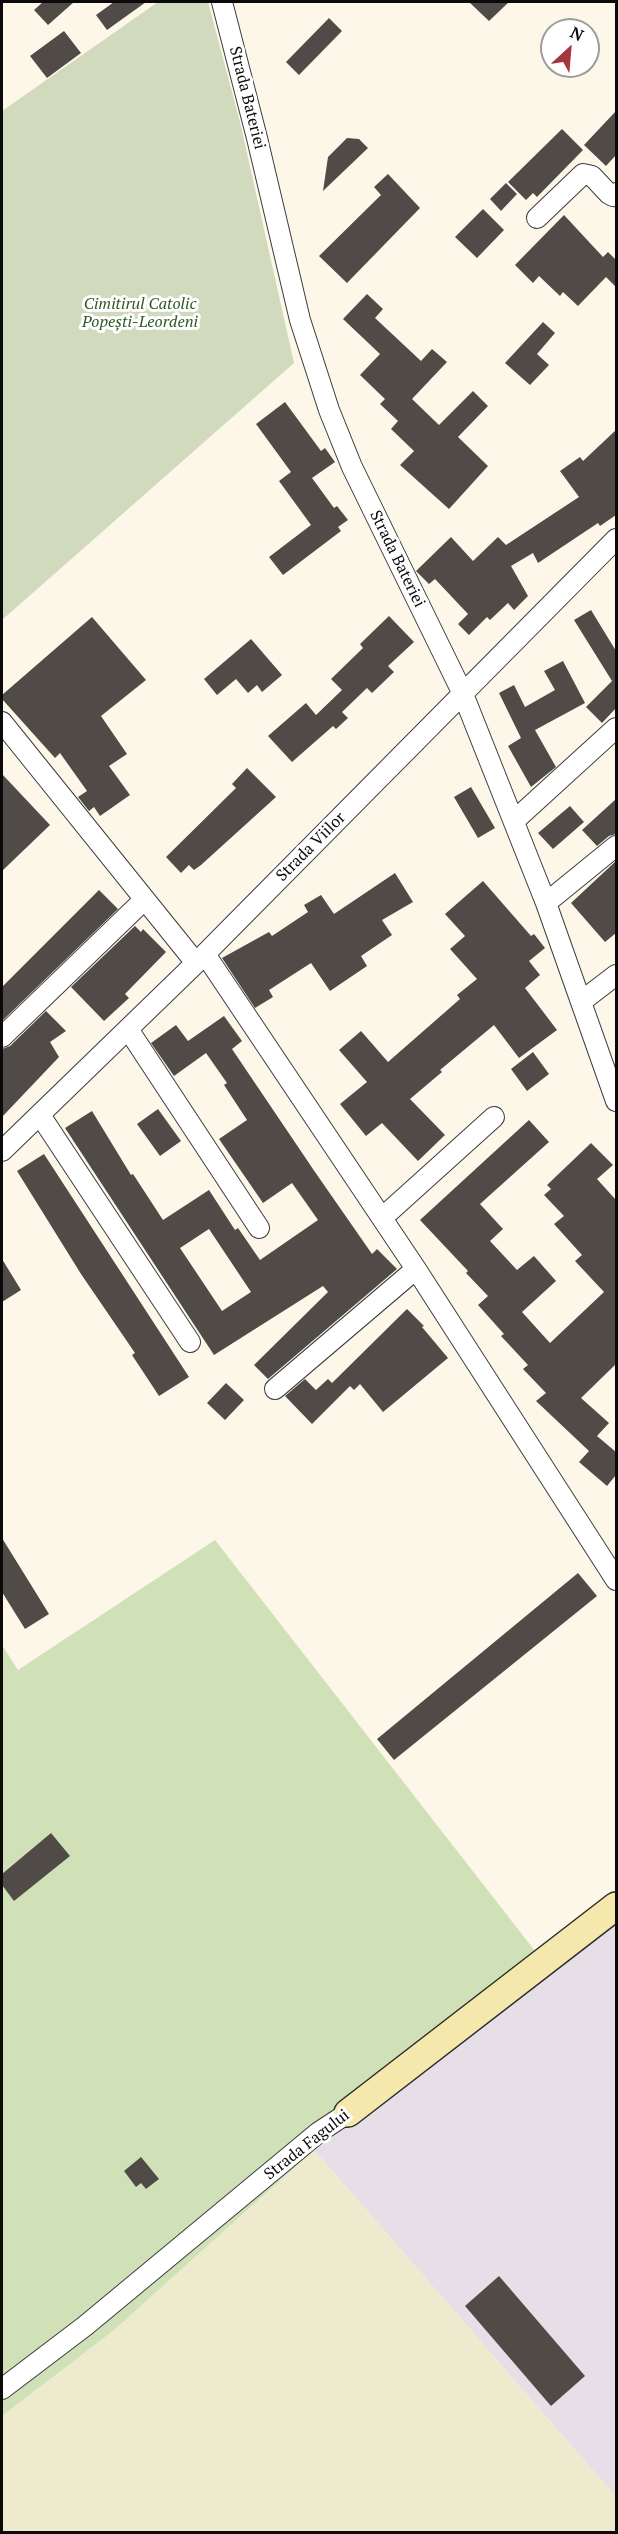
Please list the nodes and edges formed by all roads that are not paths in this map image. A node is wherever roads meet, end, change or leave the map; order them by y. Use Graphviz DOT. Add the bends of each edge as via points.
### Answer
graph roads {
  1 [pos="222,2"];
  2 [pos="616,194"];
  3 [pos="537,218"];
  4 [pos="616,539"];
  5 [pos="463,694"];
  6 [pos="2,722"];
  7 [pos="616,728"];
  8 [pos="515,820"];
  9 [pos="616,846"];
  10 [pos="144,900"];
  11 [pos="546,903"];
  12 [pos="200,959"];
  13 [pos="616,975"];
  14 [pos="582,1002"];
  15 [pos="128,1029"];
  16 [pos="2,1037"];
  17 [pos="616,1101"];
  18 [pos="40,1115"];
  19 [pos="494,1117"];
  20 [pos="2,1151"];
  21 [pos="382,1218"];
  22 [pos="259,1228"];
  23 [pos="416,1269"];
  24 [pos="190,1341"];
  25 [pos="275,1389"];
  26 [pos="616,1580"];
  27 [pos="616,1906"];
  28 [pos="348,2113"];
  29 [pos="2,2389"];
  1 -- 5 [label="street, Strada Bateriei" via="317,377 352,467"];
  2 -- 3 [label="street" via="609,194 592,176 583,174"];
  4 -- 5 [label="street, Strada Viilor"];
  5 -- 8 [label="street, Strada Bateriei"];
  5 -- 12 [label="street, Strada Viilor"];
  6 -- 10 [label="street"];
  7 -- 8 [label="street"];
  8 -- 11 [label="street, Strada Bateriei"];
  9 -- 11 [label="street"];
  10 -- 12 [label="street"];
  10 -- 16 [label="street"];
  11 -- 14 [label="street, Strada Bateriei"];
  12 -- 15 [label="street, Strada Viilor"];
  12 -- 21 [label="street"];
  13 -- 14 [label="street"];
  14 -- 17 [label="street, Strada Bateriei"];
  15 -- 18 [label="street, Strada Viilor"];
  15 -- 22 [label="street"];
  18 -- 20 [label="street, Strada Viilor"];
  18 -- 24 [label="street"];
  19 -- 21 [label="street"];
  21 -- 23 [label="street"];
  23 -- 25 [label="street"];
  23 -- 26 [label="street"];
  27 -- 28 [label="street, Strada Fagului"];
  28 -- 29 [label="street, Strada Fagului" via="319,2132 85,2326"];
}
